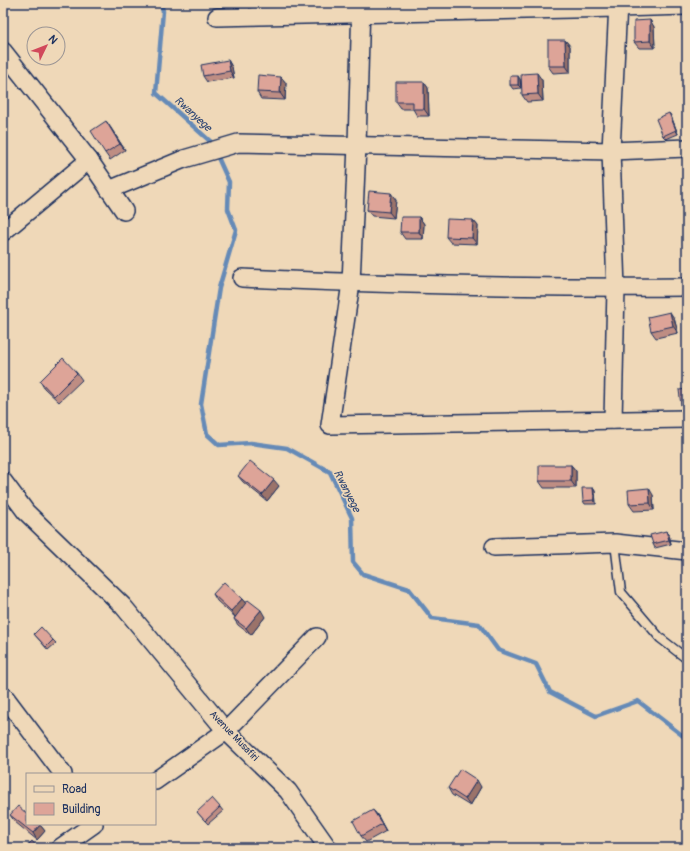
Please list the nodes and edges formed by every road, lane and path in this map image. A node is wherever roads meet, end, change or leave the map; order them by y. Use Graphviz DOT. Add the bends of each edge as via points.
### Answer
graph roads {
  1 [pos="618,6"];
  2 [pos="687,6"];
  3 [pos="489,7"];
  4 [pos="361,9"];
  5 [pos="217,17"];
  6 [pos="3,51"];
  7 [pos="357,146"];
  8 [pos="687,148"];
  9 [pos="611,151"];
  10 [pos="89,160"];
  11 [pos="110,190"];
  12 [pos="124,211"];
  13 [pos="3,232"];
  14 [pos="242,278"];
  15 [pos="350,283"];
  16 [pos="687,287"];
  17 [pos="616,288"];
  18 [pos="687,419"];
  19 [pos="613,420"];
  20 [pos="3,481"];
  21 [pos="614,543"];
  22 [pos="494,547"];
  23 [pos="687,551"];
  24 [pos="317,637"];
  25 [pos="687,659"];
  26 [pos="4,698"];
  27 [pos="226,731"];
  28 [pos="62,773"];
  29 [pos="156,780"];
  30 [pos="93,825"];
  31 [pos="60,848"];
  32 [pos="328,848"];
  1 -- 2 [label="street"];
  1 -- 3 [label="street"];
  1 -- 9 [label="street"];
  3 -- 4 [label="street"];
  4 -- 5 [label="street"];
  4 -- 7 [label="street"];
  6 -- 10 [label="street"];
  7 -- 9 [label="street"];
  7 -- 11 [label="street" via="238,143 184,159"];
  7 -- 15 [label="street"];
  8 -- 9 [label="street"];
  9 -- 17 [label="street"];
  10 -- 11 [label="street"];
  10 -- 13 [label="street"];
  11 -- 12 [label="street"];
  14 -- 15 [label="street"];
  15 -- 17 [label="street"];
  15 -- 19 [label="street" via="330,426"];
  16 -- 17 [label="street"];
  17 -- 19 [label="street"];
  18 -- 19 [label="street"];
  20 -- 27 [label="street, Avenue Musafiri" via="26,512 123,606"];
  21 -- 22 [label="street"];
  21 -- 23 [label="street"];
  21 -- 25 [label="lane" via="621,592 660,638"];
  24 -- 27 [label="street"];
  26 -- 28 [label="street"];
  27 -- 29 [label="street"];
  27 -- 32 [label="street, Avenue Musafiri" via="288,790"];
  30 -- 31 [label="street"];
}
